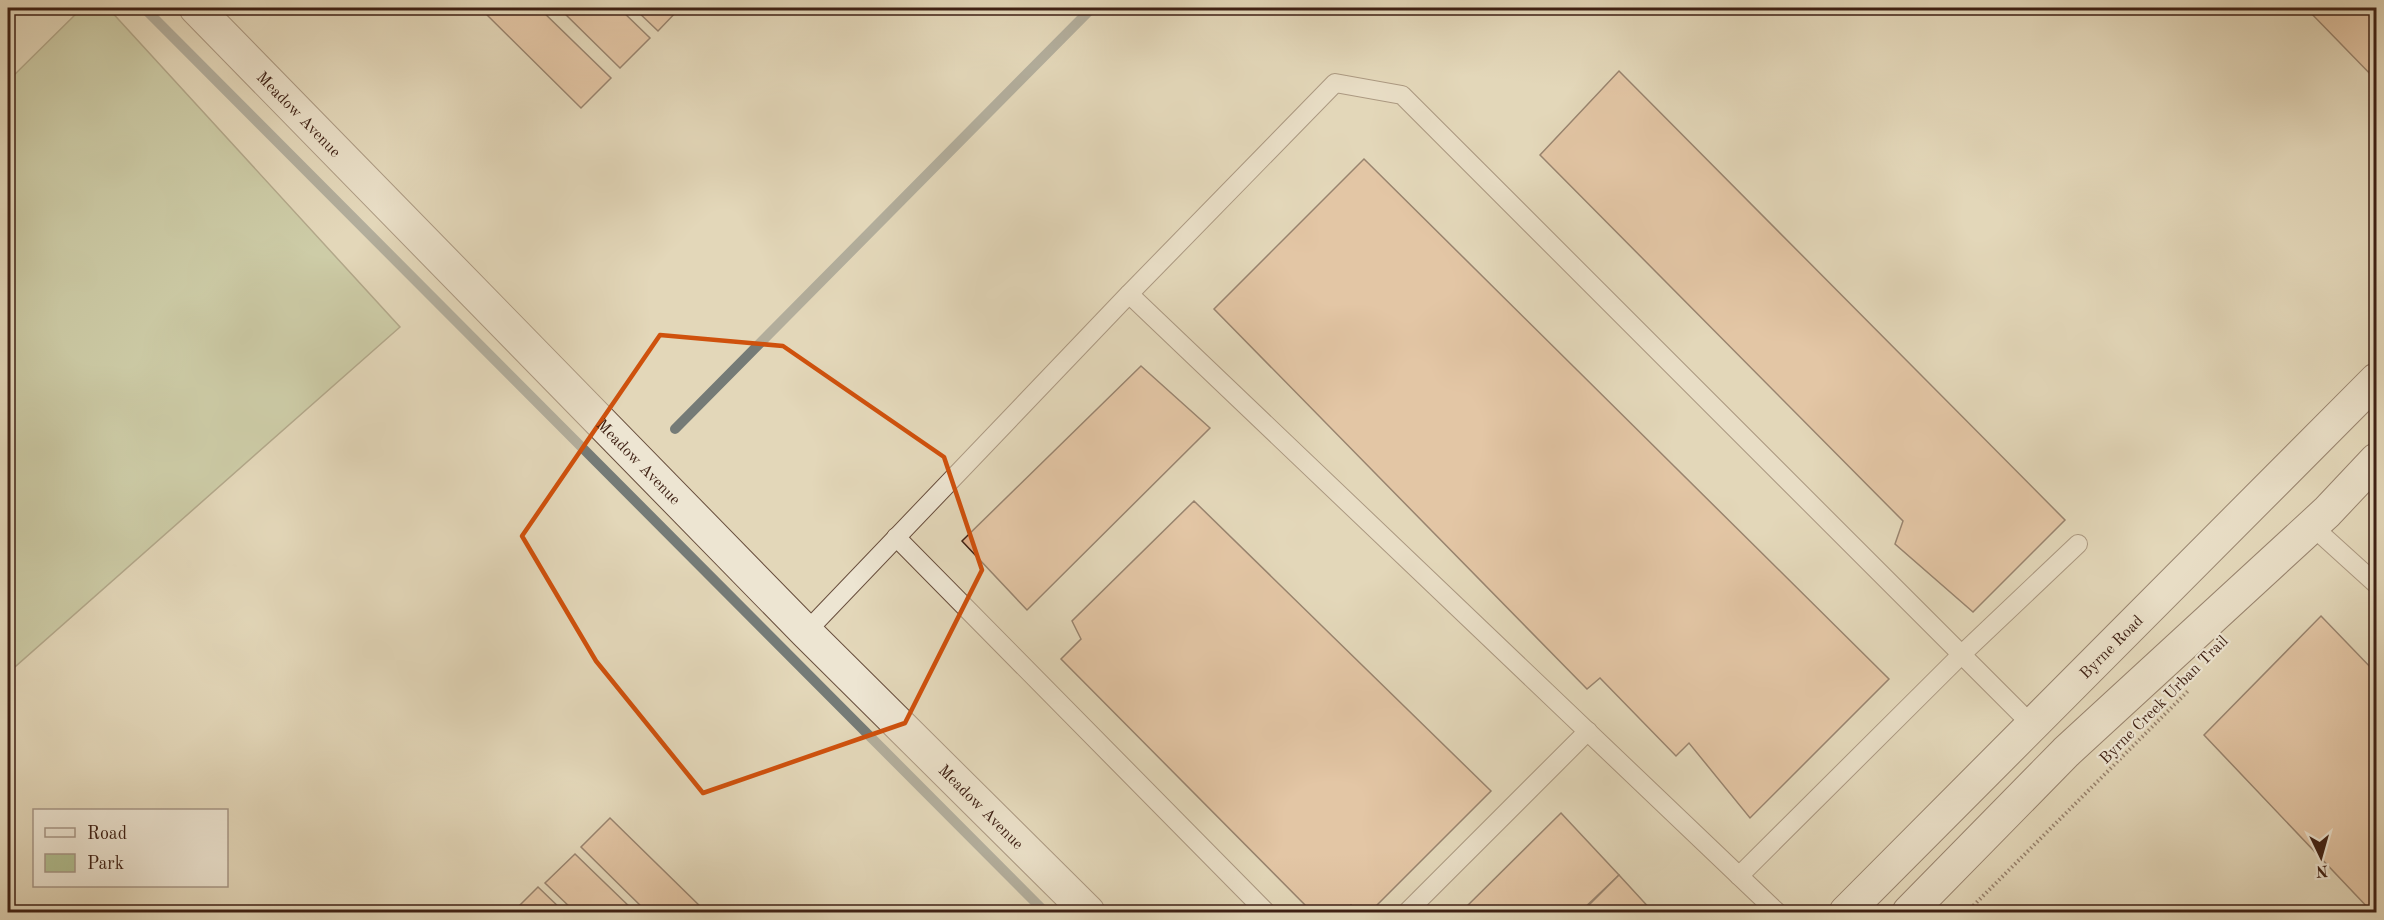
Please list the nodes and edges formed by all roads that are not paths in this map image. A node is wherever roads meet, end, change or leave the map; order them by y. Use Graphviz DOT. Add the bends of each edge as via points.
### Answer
graph roads {
  1 [pos="196,8"];
  2 [pos="1129,294"];
  3 [pos="2376,380"];
  4 [pos="2376,460"];
  5 [pos="2312,526"];
  6 [pos="897,537"];
  7 [pos="2078,544"];
  8 [pos="2376,584"];
  9 [pos="806,632"];
  10 [pos="1962,654"];
  11 [pos="2033,726"];
  12 [pos="1587,730"];
  13 [pos="1739,876"];
  14 [pos="1088,912"];
  15 [pos="1266,912"];
  16 [pos="1407,912"];
  17 [pos="1778,912"];
  18 [pos="1845,912"];
  19 [pos="1909,912"];
  1 -- 9 [label="main road, Meadow Avenue"];
  2 -- 6 [label="lane"];
  2 -- 10 [label="lane" via="1335,83 1402,95"];
  2 -- 12 [label="lane"];
  3 -- 11 [label="main road, Byrne Road"];
  4 -- 5 [label="main road"];
  5 -- 8 [label="lane"];
  5 -- 19 [label="main road" via="2066,752"];
  6 -- 9 [label="lane"];
  6 -- 15 [label="lane"];
  7 -- 10 [label="lane"];
  9 -- 14 [label="main road, Meadow Avenue"];
  10 -- 11 [label="lane"];
  10 -- 13 [label="lane"];
  11 -- 18 [label="main road, Byrne Road"];
  12 -- 13 [label="lane"];
  12 -- 16 [label="lane"];
  13 -- 17 [label="lane"];
}
